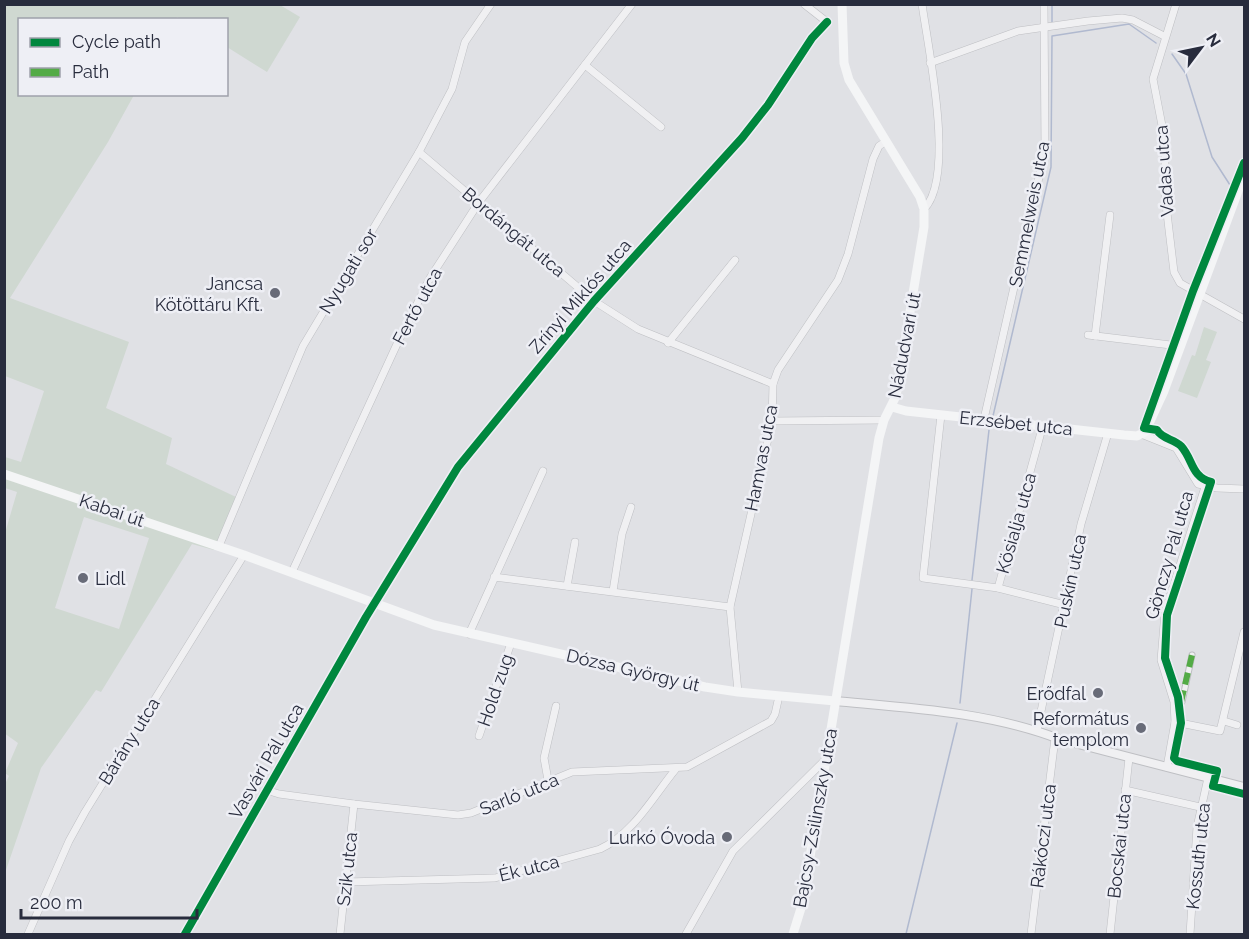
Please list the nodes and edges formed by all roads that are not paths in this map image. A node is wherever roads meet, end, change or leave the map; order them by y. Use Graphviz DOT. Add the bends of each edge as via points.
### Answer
graph roads {
  1 [pos="491,4"];
  2 [pos="632,4"];
  3 [pos="804,4"];
  4 [pos="842,4"];
  5 [pos="922,4"];
  6 [pos="1044,4"];
  7 [pos="1176,4"];
  8 [pos="826,22"];
  9 [pos="842,23"];
  10 [pos="1045,26"];
  11 [pos="1164,36"];
  12 [pos="930,63"];
  13 [pos="585,65"];
  14 [pos="662,127"];
  15 [pos="885,142"];
  16 [pos="419,152"];
  17 [pos="1245,175"];
  18 [pos="479,202"];
  19 [pos="924,209"];
  20 [pos="1110,215"];
  21 [pos="735,260"];
  22 [pos="1198,294"];
  23 [pos="594,300"];
  24 [pos="1245,319"];
  25 [pos="668,343"];
  26 [pos="1179,346"];
  27 [pos="774,384"];
  28 [pos="892,407"];
  29 [pos="941,415"];
  30 [pos="984,419"];
  31 [pos="884,420"];
  32 [pos="772,421"];
  33 [pos="1043,425"];
  34 [pos="1108,433"];
  35 [pos="1142,434"];
  36 [pos="543,471"];
  37 [pos="4,474"];
  38 [pos="1206,487"];
  39 [pos="1245,489"];
  40 [pos="631,507"];
  41 [pos="575,542"];
  42 [pos="219,546"];
  43 [pos="244,555"];
  44 [pos="292,572"];
  45 [pos="494,577"];
  46 [pos="567,586"];
  47 [pos="998,588"];
  48 [pos="613,591"];
  49 [pos="375,604"];
  50 [pos="1065,605"];
  51 [pos="730,607"];
  52 [pos="1245,632"];
  53 [pos="469,634"];
  54 [pos="511,643"];
  55 [pos="1192,655"];
  56 [pos="738,692"];
  57 [pos="779,696"];
  58 [pos="836,701"];
  59 [pos="1178,703"];
  60 [pos="556,706"];
  61 [pos="1224,720"];
  62 [pos="1175,722"];
  63 [pos="1238,725"];
  64 [pos="1037,730"];
  65 [pos="479,736"];
  66 [pos="1057,738"];
  67 [pos="1129,758"];
  68 [pos="824,761"];
  69 [pos="1167,767"];
  70 [pos="675,770"];
  71 [pos="1208,778"];
  72 [pos="548,780"];
  73 [pos="1245,787"];
  74 [pos="266,790"];
  75 [pos="1125,790"];
  76 [pos="354,804"];
  77 [pos="1200,807"];
  78 [pos="346,882"];
  79 [pos="28,934"];
  80 [pos="185,934"];
  81 [pos="340,934"];
  82 [pos="687,934"];
  83 [pos="793,934"];
  84 [pos="1031,934"];
  85 [pos="1110,934"];
  86 [pos="1190,934"];
  1 -- 16 [label="street, Nyugati sor" via="465,42 452,89"];
  2 -- 13 [label="street, Fertő utca"];
  3 -- 8 [label="street"];
  4 -- 9 [label="main road"];
  5 -- 12 [label="street"];
  6 -- 10 [label="street, Semmelweis utca"];
  7 -- 11 [label="street, Vadas utca"];
  8 -- 9 [label="street"];
  8 -- 23 [label="street, Zrínyi Miklós utca" via="742,138"];
  9 -- 15 [label="main road" via="849,80"];
  10 -- 11 [label="street" via="1122,18"];
  10 -- 12 [label="street" via="1018,31"];
  10 -- 30 [label="street, Semmelweis utca" via="1045,151"];
  11 -- 22 [label="street, Vadas utca" via="1153,79 1165,141 1165,196 1174,272 1180,283"];
  12 -- 19 [label="street" via="940,130 935,182 930,203"];
  13 -- 14 [label="street"];
  13 -- 18 [label="street, Fertő utca"];
  15 -- 19 [label="main road"];
  15 -- 27 [label="street, Hamvas utca" via="873,159 838,280 784,361"];
  16 -- 18 [label="street, Bordángát utca"];
  16 -- 42 [label="street, Nyugati sor" via="303,346"];
  17 -- 22 [label="main road"];
  18 -- 23 [label="street, Bordángát utca"];
  18 -- 44 [label="street, Fertő utca" via="430,278 401,334"];
  19 -- 28 [label="main road, Nádudvari út" via="911,309"];
  20 -- 26 [label="street" via="1092,335"];
  21 -- 25 [label="street"];
  22 -- 24 [label="street, Vadas utca"];
  22 -- 26 [label="main road"];
  23 -- 25 [label="street, Bordángát utca"];
  23 -- 49 [label="street, Zrínyi Miklós utca" via="471,447"];
  25 -- 27 [label="street, Bordángát utca"];
  26 -- 35 [label="main road" via="1149,428"];
  27 -- 32 [label="street, Hamvas utca"];
  28 -- 29 [label="main road, Erzsébet utca"];
  28 -- 31 [label="main road, Nádudvari út"];
  29 -- 30 [label="main road, Erzsébet utca"];
  29 -- 47 [label="street" via="923,578"];
  30 -- 33 [label="main road, Erzsébet utca"];
  31 -- 32 [label="street"];
  31 -- 58 [label="main road, Nádudvari út"];
  32 -- 51 [label="street, Hamvas utca"];
  33 -- 34 [label="main road, Erzsébet utca"];
  33 -- 47 [label="street, Kösialja utca"];
  34 -- 35 [label="main road, Erzsébet utca"];
  34 -- 50 [label="street, Puskin utca" via="1081,524"];
  35 -- 38 [label="street, Gönczy Pál utca" via="1176,448 1194,480"];
  36 -- 45 [label="street"];
  37 -- 42 [label="main road, Kabai út"];
  38 -- 39 [label="street"];
  38 -- 62 [label="street, Gönczy Pál utca" via="1165,612 1161,660 1174,702"];
  40 -- 48 [label="street" via="622,534"];
  41 -- 46 [label="street"];
  42 -- 43 [label="main road, Dózsa György út"];
  43 -- 44 [label="main road, Dózsa György út"];
  43 -- 79 [label="street, Bárány utca" via="85,812"];
  44 -- 49 [label="main road, Dózsa György út"];
  45 -- 46 [label="street"];
  45 -- 53 [label="street"];
  46 -- 48 [label="street"];
  47 -- 50 [label="street, Kösialja utca"];
  48 -- 51 [label="street"];
  49 -- 53 [label="main road, Dózsa György út"];
  49 -- 74 [label="street, Vasvári Pál utca"];
  50 -- 64 [label="street, Puskin utca"];
  51 -- 56 [label="street, Hamvas utca"];
  52 -- 61 [label="street"];
  53 -- 54 [label="main road, Dózsa György út"];
  54 -- 56 [label="main road, Dózsa György út"];
  54 -- 65 [label="street, Hold zug"];
  55 -- 59 [label="street" via="1182,702"];
  56 -- 57 [label="main road, Dózsa György út"];
  57 -- 58 [label="main road, Dózsa György út"];
  57 -- 70 [label="street, Sarló utca" via="771,721 694,765"];
  58 -- 64 [label="street, Dózsa György út" via="918,708"];
  58 -- 68 [label="main road, Bajcsy-Zsilinszky utca"];
  60 -- 72 [label="street" via="544,758"];
  61 -- 62 [label="street" via="1217,732"];
  61 -- 63 [label="street"];
  62 -- 69 [label="street, Gönczy Pál utca"];
  64 -- 66 [label="street, Dózsa György út"];
  66 -- 67 [label="street, Dózsa György út"];
  66 -- 84 [label="street, Rákóczi utca"];
  67 -- 69 [label="street, Dózsa György út"];
  67 -- 75 [label="street, Bocskai utca"];
  68 -- 82 [label="street" via="733,851"];
  68 -- 83 [label="main road, Bajcsy-Zsilinszky utca" via="802,906"];
  69 -- 71 [label="street, Dózsa György út"];
  70 -- 72 [label="street, Sarló utca" via="572,772"];
  70 -- 78 [label="street, Ék utca" via="631,826 600,849 495,878"];
  71 -- 73 [label="street, Dózsa György út"];
  71 -- 77 [label="street, Kossuth utca"];
  72 -- 76 [label="street, Sarló utca" via="458,815"];
  74 -- 76 [label="street, Sarló utca"];
  74 -- 80 [label="street, Vasvári Pál utca"];
  75 -- 77 [label="street"];
  75 -- 85 [label="street, Bocskai utca"];
  76 -- 78 [label="street, Szik utca"];
  77 -- 86 [label="street, Kossuth utca"];
  78 -- 81 [label="street, Szik utca"];
}
